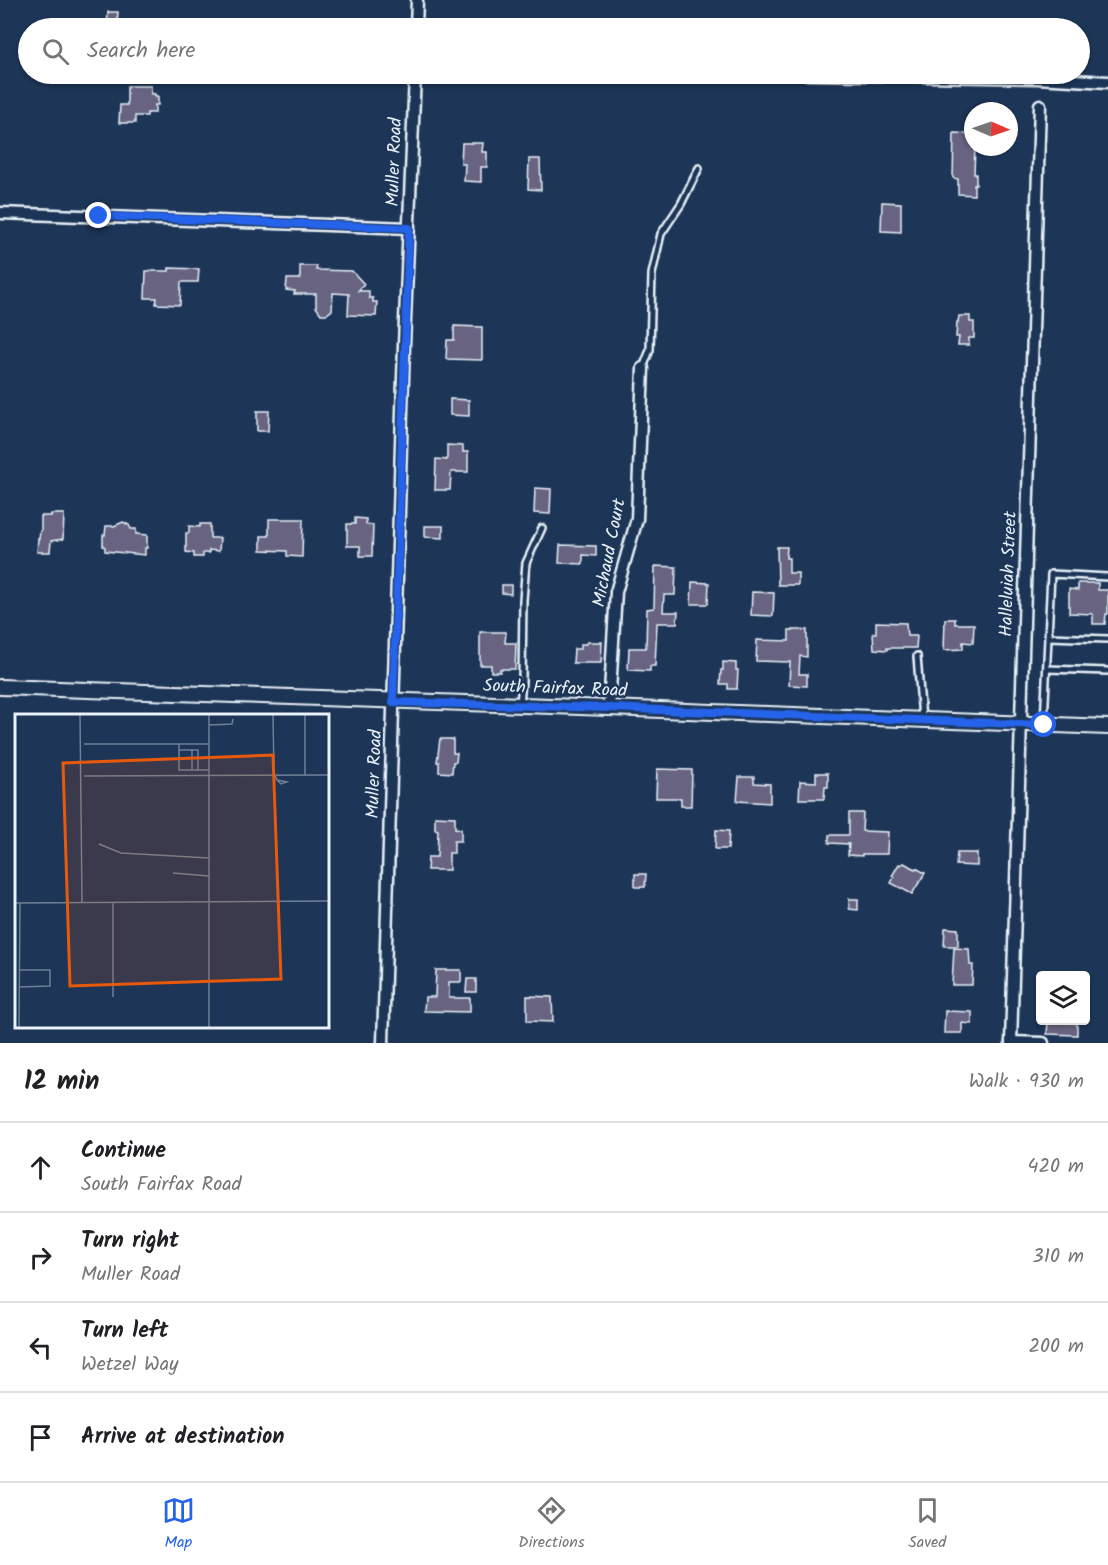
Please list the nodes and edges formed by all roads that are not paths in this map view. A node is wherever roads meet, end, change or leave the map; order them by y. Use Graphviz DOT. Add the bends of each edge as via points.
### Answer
graph roads {
  1 [pos="417,0"];
  2 [pos="416,18"];
  3 [pos="1090,81"];
  4 [pos="1108,82"];
  5 [pos="415,84"];
  6 [pos="1040,105"];
  7 [pos="699,168"];
  8 [pos="0,213"];
  9 [pos="409,228"];
  10 [pos="644,368"];
  11 [pos="542,528"];
  12 [pos="1108,577"];
  13 [pos="1048,637"];
  14 [pos="1108,639"];
  15 [pos="917,656"];
  16 [pos="1047,669"];
  17 [pos="1108,671"];
  18 [pos="0,687"];
  19 [pos="393,702"];
  20 [pos="519,705"];
  21 [pos="609,708"];
  22 [pos="922,720"];
  23 [pos="1021,724"];
  24 [pos="1044,725"];
  25 [pos="1108,727"];
  26 [pos="1011,1042"];
  27 [pos="383,1043"];
  28 [pos="1043,1043"];
  1 -- 2 [label="street"];
  3 -- 4 [label="street"];
  5 -- 9 [label="street, Muller Road"];
  6 -- 23 [label="street, Halleluiah Street"];
  7 -- 10 [label="lane" via="661,234 652,274 650,350"];
  8 -- 9 [label="street"];
  9 -- 19 [label="street, Muller Road"];
  10 -- 21 [label="street, Michaud Court" via="637,519 615,592"];
  11 -- 20 [label="lane" via="526,563"];
  12 -- 13 [label="lane" via="1051,574"];
  13 -- 14 [label="lane"];
  13 -- 16 [label="lane"];
  15 -- 22 [label="lane"];
  16 -- 17 [label="lane"];
  16 -- 24 [label="lane"];
  18 -- 19 [label="street, South Fairfax Road"];
  19 -- 20 [label="street, South Fairfax Road"];
  19 -- 27 [label="street, Muller Road"];
  20 -- 21 [label="street, South Fairfax Road"];
  21 -- 22 [label="street, South Fairfax Road"];
  22 -- 23 [label="street, South Fairfax Road"];
  23 -- 24 [label="street, South Fairfax Road"];
  23 -- 26 [label="street, Halleluiah Street"];
  24 -- 25 [label="street, South Fairfax Road"];
  26 -- 28 [label="street"];
}
